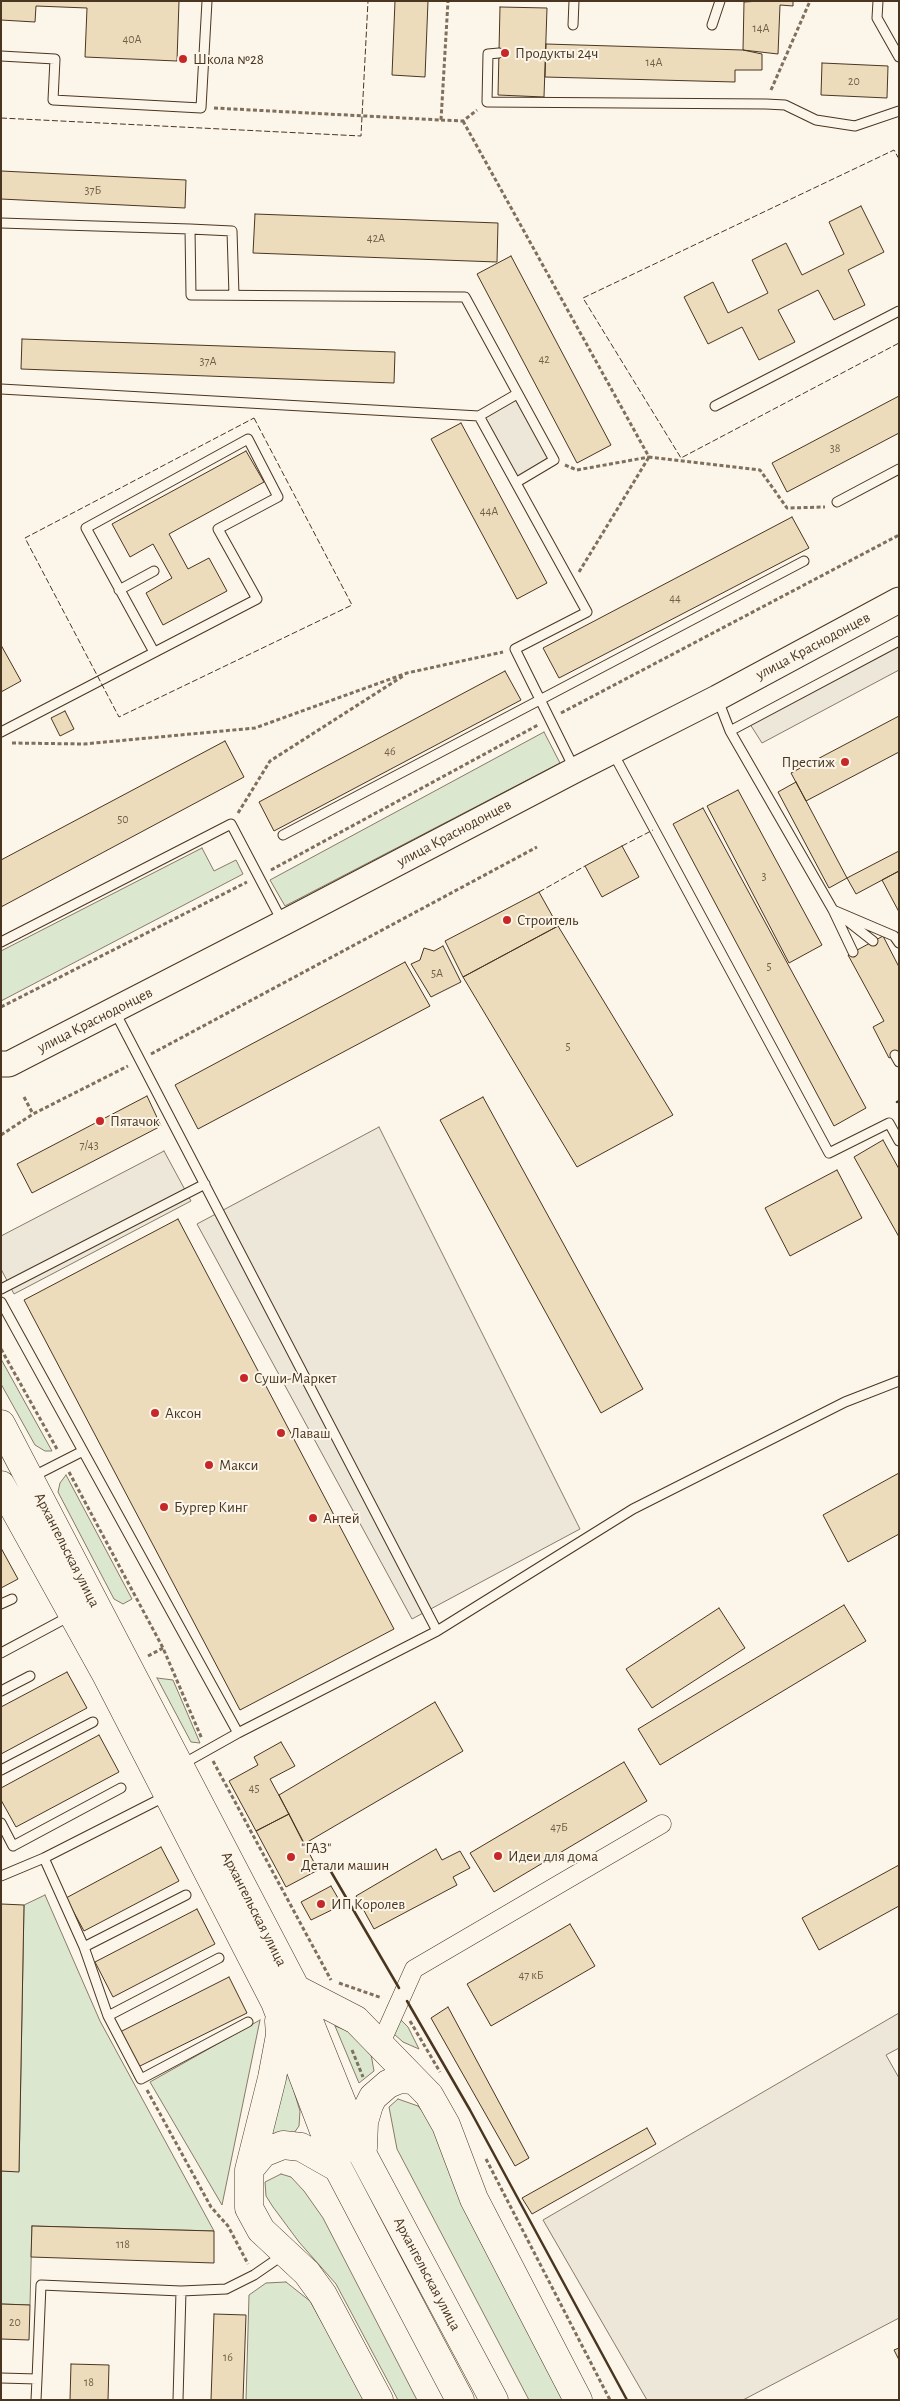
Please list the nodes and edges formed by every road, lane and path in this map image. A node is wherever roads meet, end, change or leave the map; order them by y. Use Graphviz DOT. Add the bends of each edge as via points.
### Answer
graph roads {
  1 [pos="207,1"];
  2 [pos="448,1"];
  3 [pos="574,1"];
  4 [pos="720,1"];
  5 [pos="810,1"];
  6 [pos="878,1"];
  7 [pos="573,25"];
  8 [pos="712,25"];
  9 [pos="499,53"];
  10 [pos="1,56"];
  11 [pos="899,57"];
  12 [pos="487,102"];
  13 [pos="766,104"];
  14 [pos="201,108"];
  15 [pos="899,111"];
  16 [pos="441,120"];
  17 [pos="463,121"];
  18 [pos="1,223"];
  19 [pos="190,229"];
  20 [pos="234,295"];
  21 [pos="899,311"];
  22 [pos="1,389"];
  23 [pos="517,394"];
  24 [pos="715,406"];
  25 [pos="479,416"];
  26 [pos="649,457"];
  27 [pos="554,460"];
  28 [pos="899,469"];
  29 [pos="516,482"];
  30 [pos="837,502"];
  31 [pos="899,535"];
  32 [pos="804,562"];
  33 [pos="154,571"];
  34 [pos="572,584"];
  35 [pos="119,590"];
  36 [pos="899,601"];
  37 [pos="899,641"];
  38 [pos="515,650"];
  39 [pos="154,652"];
  40 [pos="408,673"];
  41 [pos="718,698"];
  42 [pos="541,700"];
  43 [pos="550,718"];
  44 [pos="730,731"];
  45 [pos="1,732"];
  46 [pos="10,743"];
  47 [pos="612,751"];
  48 [pos="575,770"];
  49 [pos="231,824"];
  50 [pos="283,835"];
  51 [pos="537,847"];
  52 [pos="258,876"];
  53 [pos="832,910"];
  54 [pos="283,923"];
  55 [pos="897,939"];
  56 [pos="873,941"];
  57 [pos="1,942"];
  58 [pos="853,952"];
  59 [pos="1,1007"];
  60 [pos="114,1010"];
  61 [pos="140,1059"];
  62 [pos="4,1068"];
  63 [pos="24,1097"];
  64 [pos="33,1114"];
  65 [pos="1,1135"];
  66 [pos="899,1141"];
  67 [pos="205,1184"];
  68 [pos="1,1289"];
  69 [pos="1,1302"];
  70 [pos="1,1349"];
  71 [pos="899,1381"];
  72 [pos="1,1424"];
  73 [pos="83,1452"];
  74 [pos="64,1461"];
  75 [pos="30,1478"];
  76 [pos="1,1485"];
  77 [pos="12,1599"];
  78 [pos="1,1604"];
  79 [pos="72,1615"];
  80 [pos="438,1631"];
  81 [pos="1,1653"];
  82 [pos="30,1676"];
  83 [pos="1,1691"];
  84 [pos="94,1722"];
  85 [pos="238,1733"];
  86 [pos="207,1750"];
  87 [pos="179,1766"];
  88 [pos="1,1770"];
  89 [pos="121,1788"];
  90 [pos="169,1795"];
  91 [pos="1,1823"];
  92 [pos="662,1824"];
  93 [pos="44,1858"];
  94 [pos="1,1876"];
  95 [pos="186,1895"];
  96 [pos="84,1947"];
  97 [pos="218,1958"];
  98 [pos="285,1996"];
  99 [pos="400,2004"];
  100 [pos="108,2016"];
  101 [pos="248,2022"];
  102 [pos="349,2044"];
  103 [pos="380,2045"];
  104 [pos="442,2074"];
  105 [pos="140,2079"];
  106 [pos="413,2080"];
  107 [pos="366,2084"];
  108 [pos="483,2153"];
  109 [pos="363,2155"];
  110 [pos="338,2168"];
  111 [pos="250,2170"];
  112 [pos="229,2217"];
  113 [pos="228,2226"];
  114 [pos="285,2253"];
  115 [pos="254,2275"];
  116 [pos="180,2291"];
  117 [pos="1,2378"];
  118 [pos="37,2379"];
  119 [pos="36,2400"];
  120 [pos="178,2400"];
  121 [pos="379,2400"];
  122 [pos="460,2400"];
  123 [pos="494,2400"];
  124 [pos="578,2400"];
  125 [pos="610,2400"];
  1 -- 14 [label="lane"];
  2 -- 16 [label="path"];
  3 -- 7 [label="lane"];
  4 -- 8 [label="lane"];
  5 -- 13 [label="path"];
  6 -- 11 [label="lane" via="877,18"];
  9 -- 12 [label="lane" via="488,54"];
  10 -- 14 [label="lane" via="55,59 53,100"];
  12 -- 13 [label="lane"];
  12 -- 17 [label="path"];
  13 -- 15 [label="lane" via="785,106 816,120 855,126"];
  14 -- 16 [label="path"];
  16 -- 17 [label="path"];
  17 -- 26 [label="path"];
  18 -- 19 [label="lane"];
  19 -- 20 [label="lane" via="232,231"];
  19 -- 20 [label="lane" via="191,295"];
  20 -- 23 [label="lane" via="465,297"];
  21 -- 24 [label="lane"];
  22 -- 25 [label="lane"];
  23 -- 25 [label="lane"];
  23 -- 27 [label="lane"];
  25 -- 29 [label="lane"];
  26 -- 27 [label="path" via="577,470"];
  26 -- 30 [label="path" via="760,470 787,508 822,509"];
  26 -- 34 [label="path"];
  27 -- 29 [label="lane"];
  28 -- 30 [label="lane"];
  29 -- 34 [label="lane"];
  31 -- 43 [label="path"];
  32 -- 42 [label="lane"];
  33 -- 35 [label="lane"];
  34 -- 38 [label="lane" via="587,612"];
  35 -- 39 [label="lane"];
  35 -- 39 [label="lane" via="86,528 248,439 278,497 218,529 257,599"];
  36 -- 41 [label="main road, улица Краснодонцев"];
  37 -- 44 [label="lane"];
  38 -- 40 [label="path"];
  38 -- 42 [label="lane"];
  39 -- 45 [label="lane"];
  40 -- 46 [label="path" via="255,728 84,744"];
  40 -- 49 [label="path" via="270,761"];
  41 -- 44 [label="lane"];
  41 -- 47 [label="main road, улица Краснодонцев"];
  42 -- 43 [label="lane"];
  42 -- 50 [label="lane"];
  43 -- 48 [label="lane"];
  43 -- 52 [label="path"];
  44 -- 53 [label="lane"];
  47 -- 48 [label="main road, улица Краснодонцев"];
  47 -- 66 [label="lane" via="829,1153 889,1123"];
  48 -- 54 [label="main road, улица Краснодонцев"];
  49 -- 52 [label="lane"];
  49 -- 57 [label="lane"];
  51 -- 61 [label="path"];
  52 -- 54 [label="lane"];
  52 -- 59 [label="path"];
  53 -- 55 [label="lane"];
  53 -- 56 [label="lane"];
  53 -- 58 [label="lane"];
  54 -- 60 [label="main road, улица Краснодонцев"];
  60 -- 61 [label="lane"];
  60 -- 62 [label="main road, улица Краснодонцев"];
  61 -- 64 [label="path"];
  61 -- 67 [label="lane"];
  63 -- 64 [label="path"];
  64 -- 65 [label="path"];
  67 -- 68 [label="lane"];
  67 -- 80 [label="lane"];
  69 -- 73 [label="lane"];
  70 -- 74 [label="path"];
  71 -- 80 [label="lane" via="846,1402 633,1509"];
  72 -- 75 [label="main road, Архангельская улица"];
  73 -- 74 [label="lane"];
  73 -- 85 [label="lane"];
  74 -- 75 [label="lane"];
  74 -- 86 [label="path" via="163,1648"];
  75 -- 87 [label="main road, Архангельская улица"];
  76 -- 79 [label="main road, Архангельская улица"];
  77 -- 78 [label="lane"];
  79 -- 81 [label="lane"];
  79 -- 90 [label="main road, Архангельская улица"];
  80 -- 85 [label="lane"];
  82 -- 83 [label="lane"];
  84 -- 88 [label="lane"];
  85 -- 86 [label="lane"];
  86 -- 87 [label="lane"];
  86 -- 99 [label="path" via="331,1980"];
  87 -- 98 [label="main road, Архангельская улица"];
  89 -- 91 [label="lane" via="13,1846"];
  90 -- 93 [label="lane"];
  90 -- 98 [label="main road, Архангельская улица"];
  92 -- 99 [label="street" via="414,1969"];
  93 -- 94 [label="lane"];
  93 -- 96 [label="lane"];
  95 -- 96 [label="lane"];
  96 -- 100 [label="lane"];
  97 -- 100 [label="lane"];
  98 -- 103 [label="main road" via="356,2020"];
  98 -- 109 [label="main road, Архангельская улица"];
  98 -- 110 [label="main road, Архангельская улица"];
  98 -- 111 [label="main road" via="280,2035"];
  99 -- 103 [label="street"];
  99 -- 104 [label="path"];
  100 -- 105 [label="lane"];
  101 -- 105 [label="lane"];
  102 -- 107 [label="path"];
  103 -- 106 [label="main road"];
  105 -- 113 [label="path" via="211,2207"];
  106 -- 109 [label="main road" via="388,2084 368,2105"];
  106 -- 124 [label="main road" via="429,2096 446,2125 474,2199"];
  108 -- 125 [label="path"];
  109 -- 123 [label="main road, Архангельская улица"];
  110 -- 111 [label="main road" via="301,2147 283,2145 262,2153"];
  110 -- 122 [label="main road, Архангельская улица"];
  111 -- 114 [label="main road" via="249,2208 260,2230"];
  112 -- 113 [label="path"];
  113 -- 115 [label="path"];
  114 -- 115 [label="lane"];
  114 -- 121 [label="main road" via="307,2273 322,2295"];
  115 -- 116 [label="lane" via="226,2289"];
  116 -- 118 [label="lane" via="41,2285"];
  116 -- 120 [label="lane"];
  117 -- 118 [label="lane"];
  118 -- 119 [label="lane"];
}
